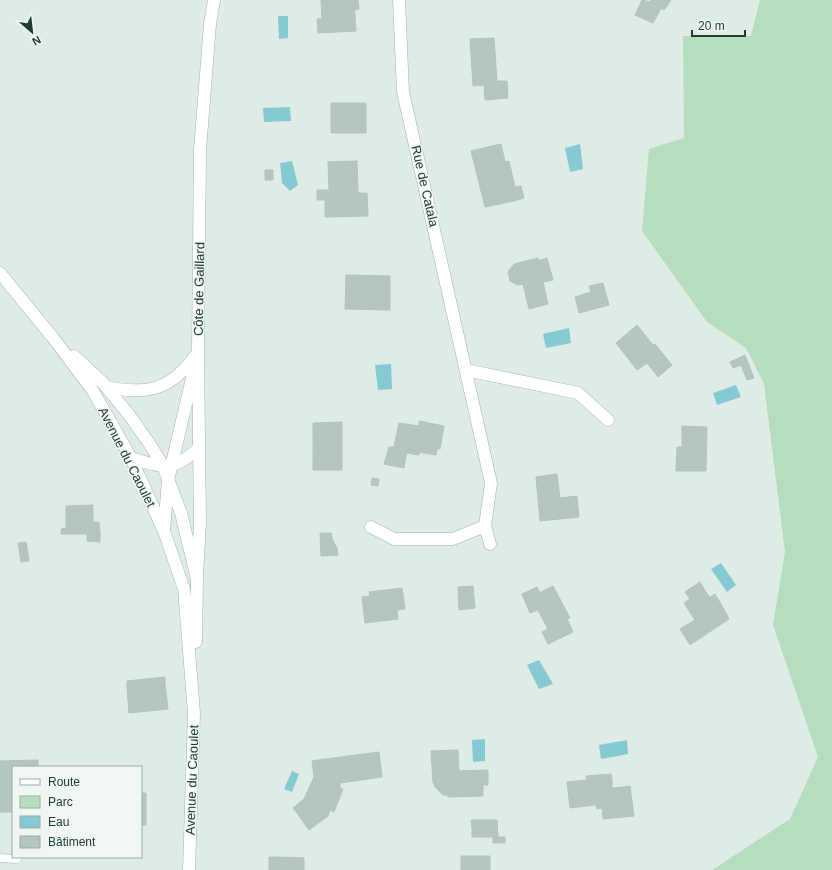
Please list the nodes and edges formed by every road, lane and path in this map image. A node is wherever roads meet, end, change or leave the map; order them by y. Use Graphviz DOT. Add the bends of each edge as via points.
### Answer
graph roads {
  1 [pos="214,0"];
  2 [pos="399,0"];
  3 [pos="0,273"];
  4 [pos="54,338"];
  5 [pos="198,352"];
  6 [pos="466,370"];
  7 [pos="106,387"];
  8 [pos="608,420"];
  9 [pos="199,448"];
  10 [pos="131,458"];
  11 [pos="168,466"];
  12 [pos="168,480"];
  13 [pos="484,526"];
  14 [pos="371,527"];
  15 [pos="164,530"];
  16 [pos="490,544"];
  17 [pos="197,579"];
  18 [pos="194,713"];
  19 [pos="0,858"];
  20 [pos="17,859"];
  21 [pos="189,870"];
  1 -- 5 [label="street, Côte de Gaillard" via="200,150"];
  2 -- 6 [label="street, Rue de Catala" via="403,92"];
  3 -- 4 [label="street"];
  4 -- 7 [label="street, Avenue du Caoulet"];
  4 -- 10 [label="street, Avenue du Caoulet" via="93,391"];
  5 -- 7 [label="street" via="183,372 150,390 125,392"];
  5 -- 9 [label="street, Côte de Gaillard"];
  5 -- 11 [label="street"];
  6 -- 8 [label="street" via="578,393"];
  6 -- 13 [label="street, Rue de Catala" via="491,483"];
  7 -- 11 [label="street, Avenue du Caoulet"];
  9 -- 11 [label="street" via="185,460"];
  9 -- 17 [label="street, Côte de Gaillard" via="200,523"];
  10 -- 11 [label="street"];
  10 -- 15 [label="street, Avenue du Caoulet"];
  11 -- 12 [label="street, Avenue du Caoulet"];
  12 -- 15 [label="street"];
  12 -- 17 [label="street, Avenue du Caoulet" via="181,513"];
  13 -- 14 [label="street" via="453,539 394,539"];
  13 -- 16 [label="street"];
  15 -- 18 [label="street, Avenue du Caoulet" via="184,589"];
  17 -- 18 [label="street"];
  18 -- 21 [label="street, Avenue du Caoulet"];
  19 -- 20 [label="lane"];
}
